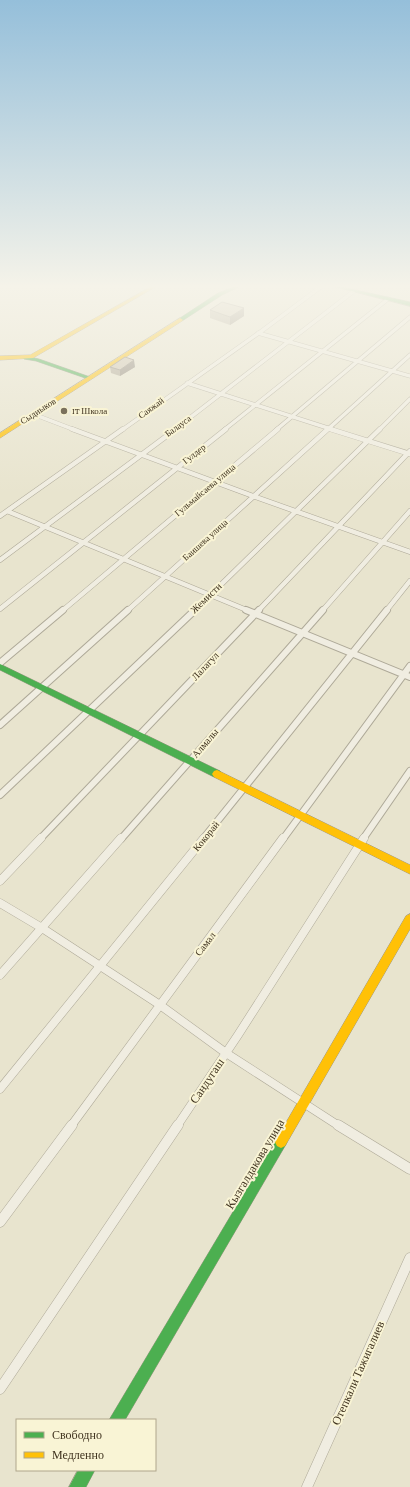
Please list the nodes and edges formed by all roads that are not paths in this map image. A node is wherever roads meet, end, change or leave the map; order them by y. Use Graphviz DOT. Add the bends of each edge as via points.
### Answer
graph roads {
  1 [pos="28,355"];
  2 [pos="125,355"];
  3 [pos="226,355"];
  4 [pos="272,355"];
  5 [pos="318,355"];
  6 [pos="334,355"];
  7 [pos="364,355"];
  8 [pos="410,355"];
  9 [pos="33,356"];
  10 [pos="0,358"];
  11 [pos="356,362"];
  12 [pos="392,371"];
  13 [pos="410,376"];
  14 [pos="90,378"];
  15 [pos="187,383"];
  16 [pos="222,394"];
  17 [pos="410,399"];
  18 [pos="256,405"];
  19 [pos="33,414"];
  20 [pos="292,416"];
  21 [pos="329,428"];
  22 [pos="0,436"];
  23 [pos="367,440"];
  24 [pos="106,441"];
  25 [pos="409,453"];
  26 [pos="141,454"];
  27 [pos="177,468"];
  28 [pos="214,481"];
  29 [pos="253,496"];
  30 [pos="6,511"];
  31 [pos="295,511"];
  32 [pos="410,511"];
  33 [pos="0,516"];
  34 [pos="338,525"];
  35 [pos="44,527"];
  36 [pos="383,541"];
  37 [pos="82,543"];
  38 [pos="410,552"];
  39 [pos="122,559"];
  40 [pos="0,560"];
  41 [pos="165,576"];
  42 [pos="410,581"];
  43 [pos="210,595"];
  44 [pos="0,609"];
  45 [pos="255,613"];
  46 [pos="303,633"];
  47 [pos="352,653"];
  48 [pos="0,663"];
  49 [pos="410,666"];
  50 [pos="0,667"];
  51 [pos="404,674"];
  52 [pos="410,677"];
  53 [pos="42,688"];
  54 [pos="87,711"];
  55 [pos="0,725"];
  56 [pos="139,736"];
  57 [pos="190,761"];
  58 [pos="410,771"];
  59 [pos="244,788"];
  60 [pos="0,796"];
  61 [pos="301,816"];
  62 [pos="359,845"];
  63 [pos="410,870"];
  64 [pos="0,881"];
  65 [pos="0,903"];
  66 [pos="410,918"];
  67 [pos="42,928"];
  68 [pos="100,966"];
  69 [pos="0,975"];
  70 [pos="160,1005"];
  71 [pos="226,1052"];
  72 [pos="0,1089"];
  73 [pos="304,1104"];
  74 [pos="410,1169"];
  75 [pos="0,1222"];
  76 [pos="410,1258"];
  77 [pos="0,1389"];
  78 [pos="118,1419"];
  79 [pos="86,1471"];
  80 [pos="77,1487"];
  81 [pos="307,1487"];
  1 -- 9 [label="street"];
  2 -- 14 [label="street, Сыдиыков"];
  3 -- 15 [label="street, Саяжай"];
  4 -- 16 [label="street, Балауса"];
  5 -- 18 [label="street, Гулдер"];
  6 -- 11 [label="street"];
  7 -- 11 [label="street, Гульмайсаева улица"];
  8 -- 12 [label="street, Баишева улица"];
  9 -- 10 [label="street"];
  9 -- 14 [label="street"];
  11 -- 12 [label="street"];
  11 -- 20 [label="street, Гульмайсаева улица"];
  12 -- 13 [label="street"];
  12 -- 21 [label="street, Баишева улица"];
  14 -- 19 [label="street, Сыдиыков"];
  15 -- 16 [label="street"];
  15 -- 24 [label="street, Саяжай"];
  16 -- 18 [label="street"];
  16 -- 26 [label="street, Балауса"];
  17 -- 23 [label="street, Жемисти"];
  18 -- 20 [label="street"];
  18 -- 27 [label="street, Гулдер"];
  19 -- 22 [label="street, Сыдиыков"];
  19 -- 24 [label="street"];
  20 -- 21 [label="street"];
  20 -- 28 [label="street, Гульмайсаева улица"];
  21 -- 23 [label="street"];
  21 -- 29 [label="street, Баишева улица"];
  23 -- 25 [label="street"];
  23 -- 31 [label="street, Жемисти"];
  24 -- 26 [label="street"];
  24 -- 30 [label="street, Саяжай"];
  25 -- 34 [label="street, Лалагул"];
  26 -- 27 [label="street"];
  26 -- 35 [label="street, Балауса"];
  27 -- 28 [label="street"];
  27 -- 37 [label="street, Гулдер"];
  28 -- 29 [label="street"];
  28 -- 39 [label="street, Гульмайсаева улица"];
  29 -- 31 [label="street"];
  29 -- 41 [label="street, Баишева улица"];
  30 -- 33 [label="street, Саяжай"];
  30 -- 35 [label="street"];
  31 -- 34 [label="street"];
  31 -- 43 [label="street, Жемисти"];
  32 -- 36 [label="street, Алмалы"];
  34 -- 36 [label="street"];
  34 -- 45 [label="street, Лалагул"];
  35 -- 37 [label="street"];
  35 -- 40 [label="street, Балауса"];
  36 -- 38 [label="street"];
  36 -- 46 [label="street, Алмалы"];
  37 -- 39 [label="street"];
  37 -- 44 [label="street, Гулдер"];
  39 -- 41 [label="street"];
  39 -- 48 [label="street, Гульмайсаева улица"];
  41 -- 43 [label="street"];
  41 -- 53 [label="street, Баишева улица"];
  42 -- 47 [label="street, Кокорай"];
  43 -- 45 [label="street"];
  43 -- 54 [label="street, Жемисти"];
  45 -- 46 [label="street"];
  45 -- 56 [label="street, Лалагул"];
  46 -- 47 [label="street"];
  46 -- 57 [label="street, Алмалы"];
  47 -- 51 [label="street"];
  47 -- 59 [label="street, Кокорай"];
  49 -- 51 [label="street, Самал"];
  50 -- 53 [label="street"];
  51 -- 52 [label="street"];
  51 -- 61 [label="street, Самал"];
  53 -- 54 [label="street"];
  53 -- 55 [label="street, Баишева улица"];
  54 -- 56 [label="street"];
  54 -- 60 [label="street, Жемисти"];
  56 -- 57 [label="street"];
  56 -- 64 [label="street, Лалагул"];
  57 -- 59 [label="street"];
  57 -- 67 [label="street, Алмалы"];
  58 -- 62 [label="street, Сандугаш"];
  59 -- 61 [label="street"];
  59 -- 68 [label="street, Кокорай"];
  61 -- 62 [label="street"];
  61 -- 70 [label="street, Самал"];
  62 -- 63 [label="street"];
  62 -- 71 [label="street, Сандугаш"];
  65 -- 67 [label="street"];
  66 -- 73 [label="street, Кызгалдакова улица"];
  67 -- 68 [label="street"];
  67 -- 69 [label="street, Алмалы"];
  68 -- 70 [label="street"];
  68 -- 72 [label="street, Кокорай"];
  70 -- 71 [label="street"];
  70 -- 75 [label="street, Самал"];
  71 -- 73 [label="street"];
  71 -- 77 [label="street, Сандугаш"];
  73 -- 74 [label="street"];
  73 -- 78 [label="street, Кызгалдакова улица"];
  76 -- 81 [label="street, Отепкали Тажигалиев"];
  79 -- 80 [label="street"];
}
